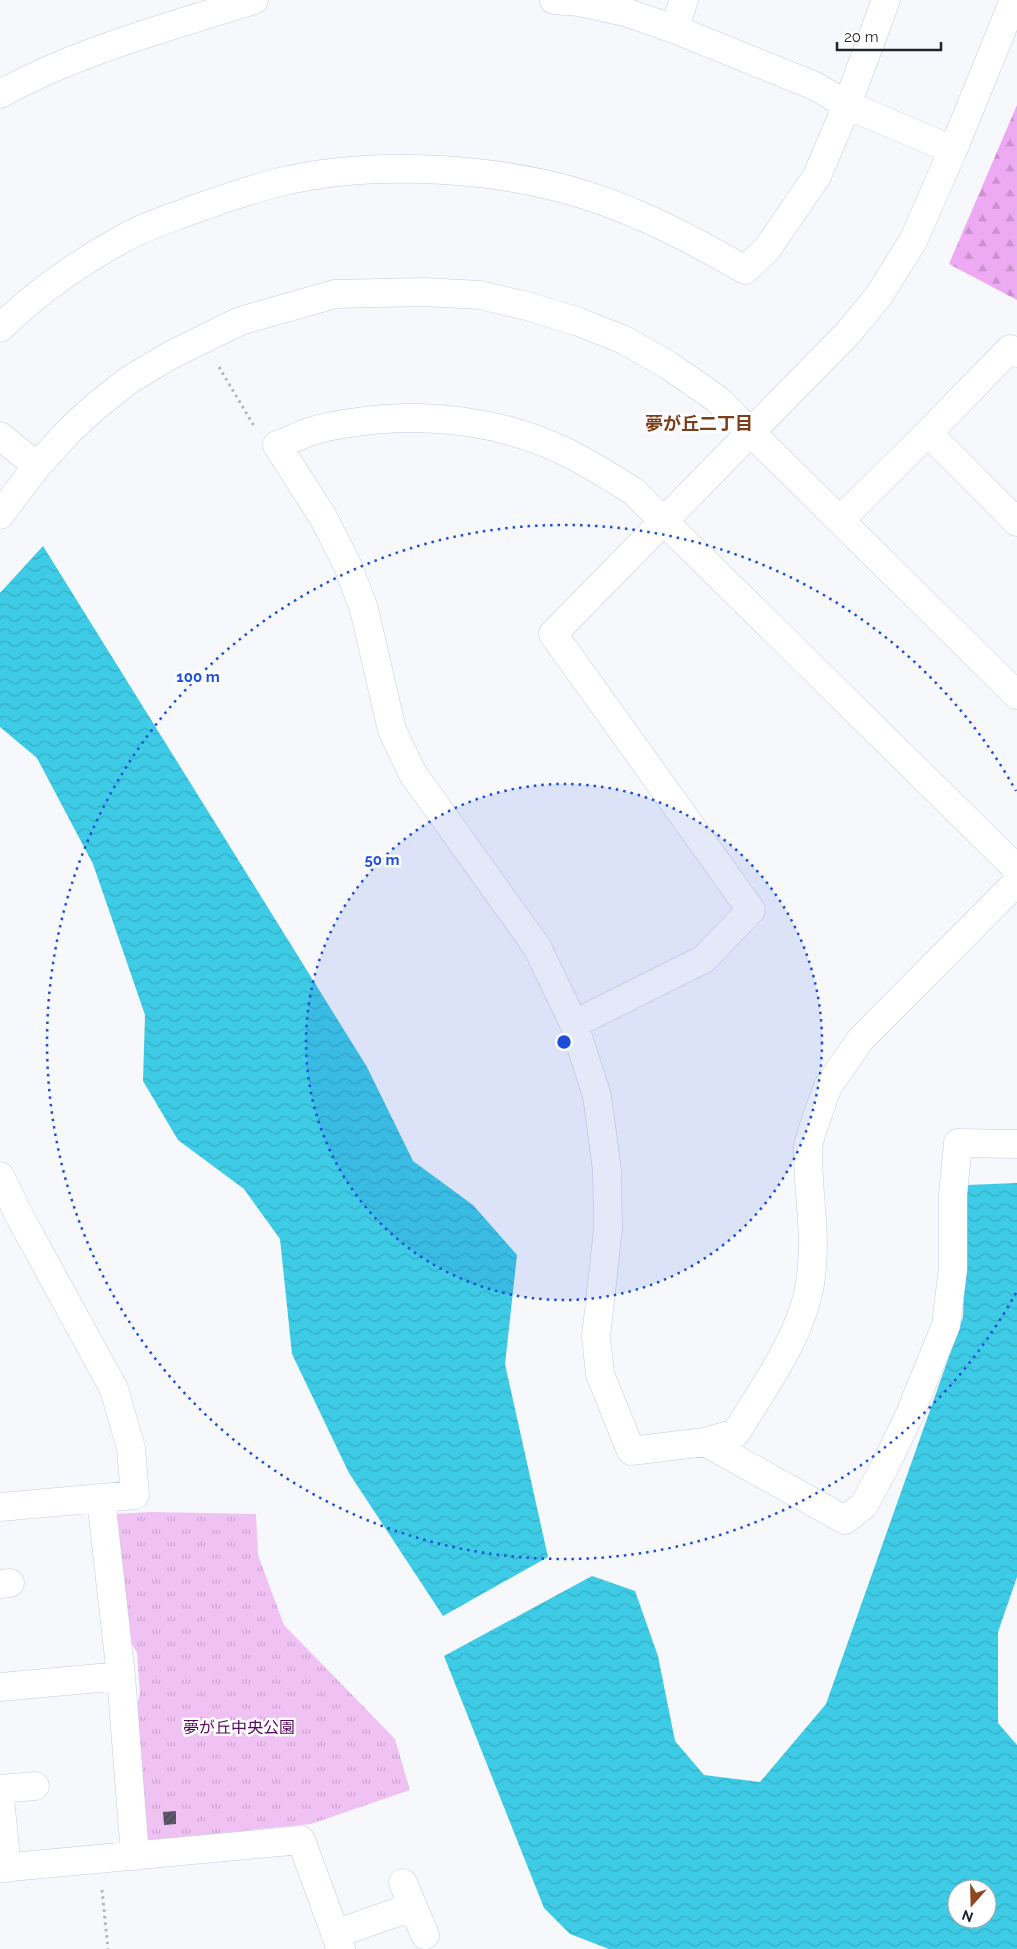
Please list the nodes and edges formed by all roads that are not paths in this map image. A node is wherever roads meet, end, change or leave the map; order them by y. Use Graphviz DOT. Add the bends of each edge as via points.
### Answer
graph roads {
  1 [pos="254,0"];
  2 [pos="554,0"];
  3 [pos="684,0"];
  4 [pos="886,0"];
  5 [pos="1014,0"];
  6 [pos="674,29"];
  7 [pos="0,94"];
  8 [pos="847,105"];
  9 [pos="953,150"];
  10 [pos="0,328"];
  11 [pos="1017,354"];
  12 [pos="752,431"];
  13 [pos="928,433"];
  14 [pos="0,436"];
  15 [pos="37,466"];
  16 [pos="0,515"];
  17 [pos="841,519"];
  18 [pos="663,520"];
  19 [pos="1017,522"];
  20 [pos="1017,695"];
  21 [pos="1017,869"];
  22 [pos="1017,882"];
  23 [pos="574,1024"];
  24 [pos="1017,1144"];
  25 [pos="0,1176"];
  26 [pos="705,1442"];
  27 [pos="101,1499"];
  28 [pos="0,1507"];
  29 [pos="121,1676"];
  30 [pos="0,1687"];
  31 [pos="35,1786"];
  32 [pos="0,1789"];
  33 [pos="0,1798"];
  34 [pos="135,1856"];
  35 [pos="4,1868"];
  36 [pos="425,1935"];
  37 [pos="338,1942"];
  1 -- 7 [label="street" via="94,53 46,71"];
  2 -- 6 [label="street" via="625,12"];
  3 -- 6 [label="street"];
  4 -- 8 [label="street"];
  5 -- 9 [label="street"];
  6 -- 8 [label="street" via="815,86"];
  8 -- 9 [label="street"];
  8 -- 10 [label="street" via="817,176 768,249 745,270 650,219 593,197 549,185 455,170 333,173 281,181 244,192 126,237 40,294"];
  9 -- 12 [label="street" via="913,241 878,297 848,333"];
  11 -- 13 [label="street" via="1010,349"];
  12 -- 15 [label="street" via="717,399 668,365 624,340 579,322 480,295 414,292 335,294 240,321 129,380 102,400"];
  12 -- 17 [label="street"];
  12 -- 18 [label="street"];
  13 -- 17 [label="street"];
  13 -- 19 [label="street"];
  14 -- 15 [label="street"];
  15 -- 16 [label="street"];
  17 -- 20 [label="street"];
  18 -- 21 [label="street"];
  18 -- 23 [label="street" via="553,634 751,910 704,959"];
  18 -- 23 [label="street" via="633,491 566,452 526,436 484,425 426,417 382,419 310,432 277,445 323,518 348,566 364,609 392,730 413,774 537,947"];
  22 -- 26 [label="street" via="861,1039 828,1086 808,1146 812,1274 807,1300 793,1336 736,1433"];
  23 -- 26 [label="street" via="597,1096 608,1170 608,1229 596,1337 600,1374 631,1451"];
  24 -- 26 [label="street" via="958,1143 953,1194 953,1268 946,1325 908,1416 864,1505 845,1520"];
  25 -- 27 [label="street" via="114,1389 131,1448 135,1495"];
  27 -- 28 [label="street"];
  27 -- 29 [label="street"];
  29 -- 30 [label="street"];
  29 -- 34 [label="street"];
  31 -- 32 [label="street"];
  33 -- 35 [label="street"];
  34 -- 35 [label="street"];
  34 -- 37 [label="street" via="301,1840"];
  36 -- 37 [label="street" via="408,1895"];
}
